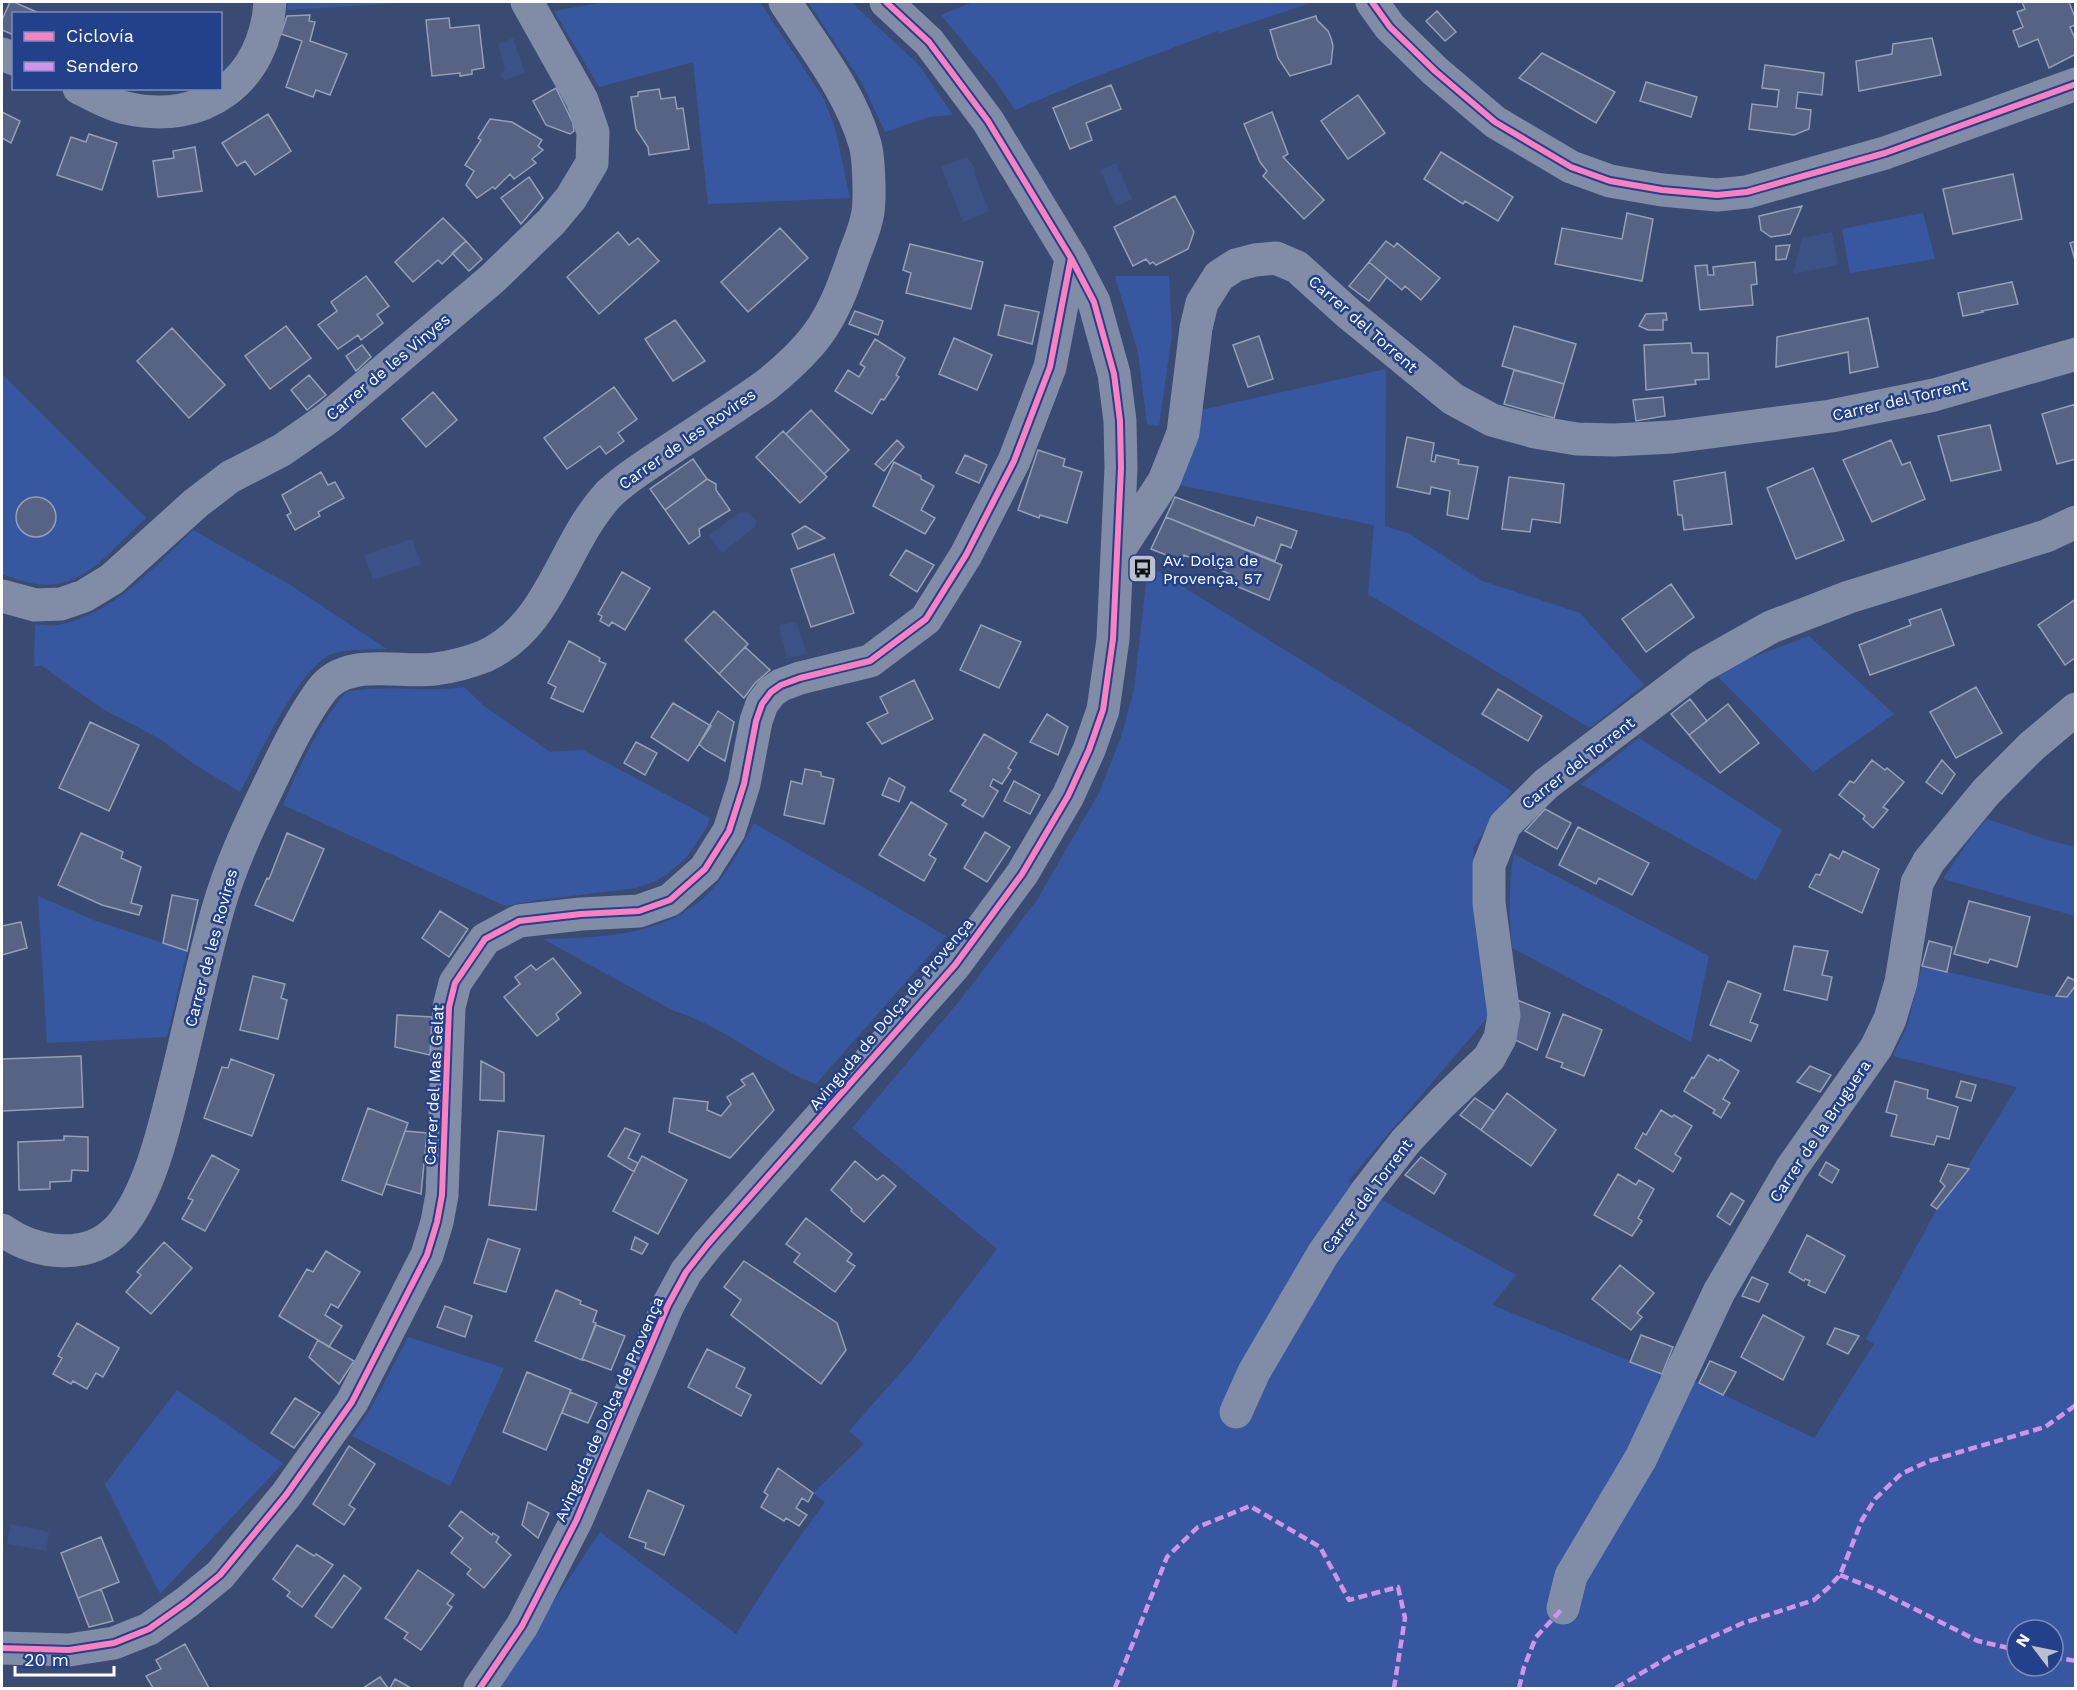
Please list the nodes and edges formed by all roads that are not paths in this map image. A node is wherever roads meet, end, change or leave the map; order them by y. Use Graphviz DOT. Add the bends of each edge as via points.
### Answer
graph roads {
  1 [pos="270,2"];
  2 [pos="527,2"];
  3 [pos="785,2"];
  4 [pos="886,2"];
  5 [pos="1372,2"];
  6 [pos="2076,84"];
  7 [pos="84,90"];
  8 [pos="1071,258"];
  9 [pos="2076,354"];
  10 [pos="2076,522"];
  11 [pos="1118,551"];
  12 [pos="2,596"];
  13 [pos="2076,709"];
  14 [pos="2,1230"];
  15 [pos="1236,1412"];
  16 [pos="1563,1608"];
  17 [pos="2,1648"];
  18 [pos="480,1689"];
  1 -- 7 [label="street" via="264,36 254,61 238,82 220,96 186,109 160,113 124,108"];
  2 -- 12 [label="street, Carrer de les Vinyes" via="582,100 593,132 592,163 571,198 550,222 492,279 328,418 282,450 230,477 112,579 61,604 35,605"];
  3 -- 14 [label="street, Carrer de les Rovires" via="850,103 867,148 869,210 864,230 840,295 812,342 765,385 608,495 534,616 514,638 486,655 459,664 433,670 350,672 323,688 293,736 234,862 219,906 171,1102 155,1157 136,1202 120,1227 100,1244 72,1251 41,1250"];
  4 -- 8 [label="street, Avinguda de Dolça de Provença" via="929,42 988,121"];
  5 -- 6 [label="street" via="1390,27 1435,71 1495,122 1571,167 1610,181 1662,190 1717,195 1748,192 1885,153"];
  8 -- 11 [label="street, Avinguda de Dolça de Provença" via="1094,302 1114,374 1120,421"];
  8 -- 17 [label="street, Carrer del Mas Gelat" via="1050,367 1014,461 966,555 926,619 870,661 800,678 771,692 756,721 744,784 729,831 705,869 670,900 639,911 519,921 485,939 468,961 455,983 449,1007 442,1196 427,1255 352,1402 286,1495 220,1575 149,1629 96,1647"];
  9 -- 11 [label="street, Carrer del Torrent" via="1934,395 1831,416 1672,437 1577,439 1492,420 1453,399 1297,267 1276,258 1255,260 1236,265 1219,276 1202,303 1183,433 1164,481"];
  10 -- 15 [label="street, Carrer del Torrent" via="2046,536 1849,597 1771,627 1700,667 1524,804 1505,825 1489,865 1489,903 1504,1015 1500,1038 1489,1058 1413,1134 1367,1191 1323,1254 1254,1372"];
  11 -- 18 [label="street, Avinguda de Dolça de Provença" via="1113,639 1102,710 1068,796 1022,874 955,965 686,1272 668,1305 576,1521 527,1618"];
  13 -- 16 [label="street, Carrer de la Bruguera" via="1986,792 1929,861 1917,883 1901,982 1876,1048 1791,1169 1719,1292 1641,1458 1571,1576"];
}
